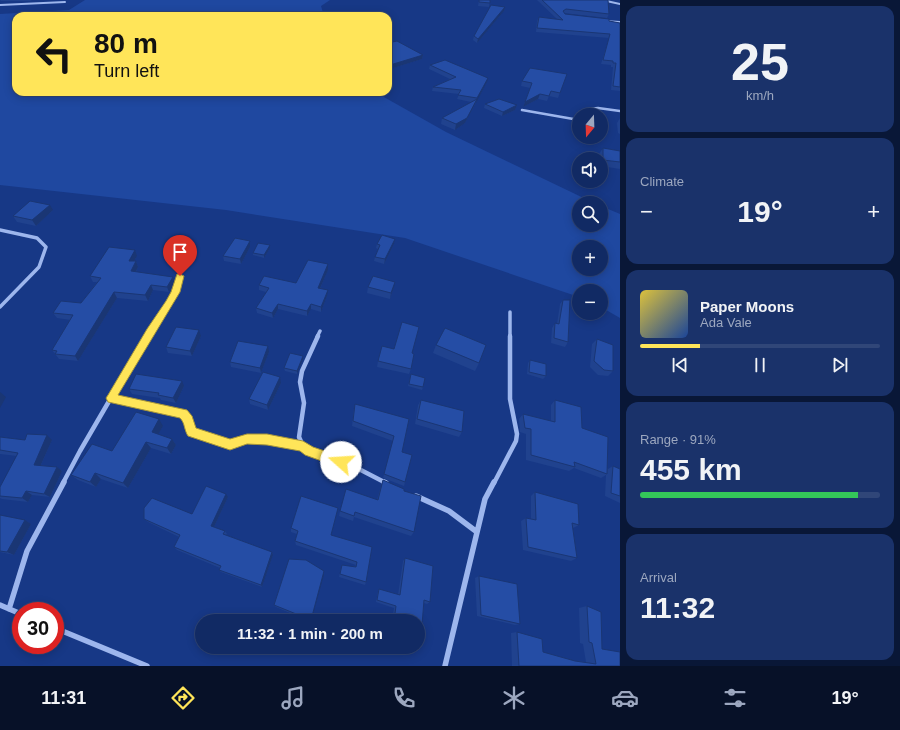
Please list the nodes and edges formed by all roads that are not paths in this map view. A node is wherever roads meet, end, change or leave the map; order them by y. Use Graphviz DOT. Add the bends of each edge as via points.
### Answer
graph roads {
  1 [pos="602,0"];
  2 [pos="65,2"];
  3 [pos="620,4"];
  4 [pos="0,5"];
  5 [pos="601,20"];
  6 [pos="620,22"];
  7 [pos="522,110"];
  8 [pos="608,111"];
  9 [pos="620,112"];
  10 [pos="572,119"];
  11 [pos="0,230"];
  12 [pos="180,276"];
  13 [pos="0,307"];
  14 [pos="510,312"];
  15 [pos="320,331"];
  16 [pos="111,398"];
  17 [pos="303,446"];
  18 [pos="391,486"];
  19 [pos="411,494"];
  20 [pos="477,532"];
  21 [pos="0,605"];
  22 [pos="9,609"];
  23 [pos="12,610"];
  24 [pos="64,632"];
  25 [pos="147,666"];
  26 [pos="445,666"];
  1 -- 3 [label="street"];
  2 -- 4 [label="street"];
  5 -- 6 [label="street"];
  7 -- 10 [label="street"];
  8 -- 9 [label="street"];
  11 -- 13 [label="street" via="36,238 46,247 39,267"];
  12 -- 16 [label="street" via="169,304"];
  14 -- 20 [label="street" via="510,399 516,441 485,500"];
  15 -- 17 [label="street" via="302,371 300,382 304,403 299,437"];
  16 -- 17 [label="street" via="183,414 189,420 192,432 225,443 247,439"];
  16 -- 22 [label="street" via="27,551"];
  17 -- 18 [label="street" via="309,451 369,473"];
  19 -- 20 [label="street" via="460,516"];
  20 -- 26 [label="street"];
  21 -- 22 [label="street"];
  22 -- 23 [label="street"];
  24 -- 25 [label="street"];
}
